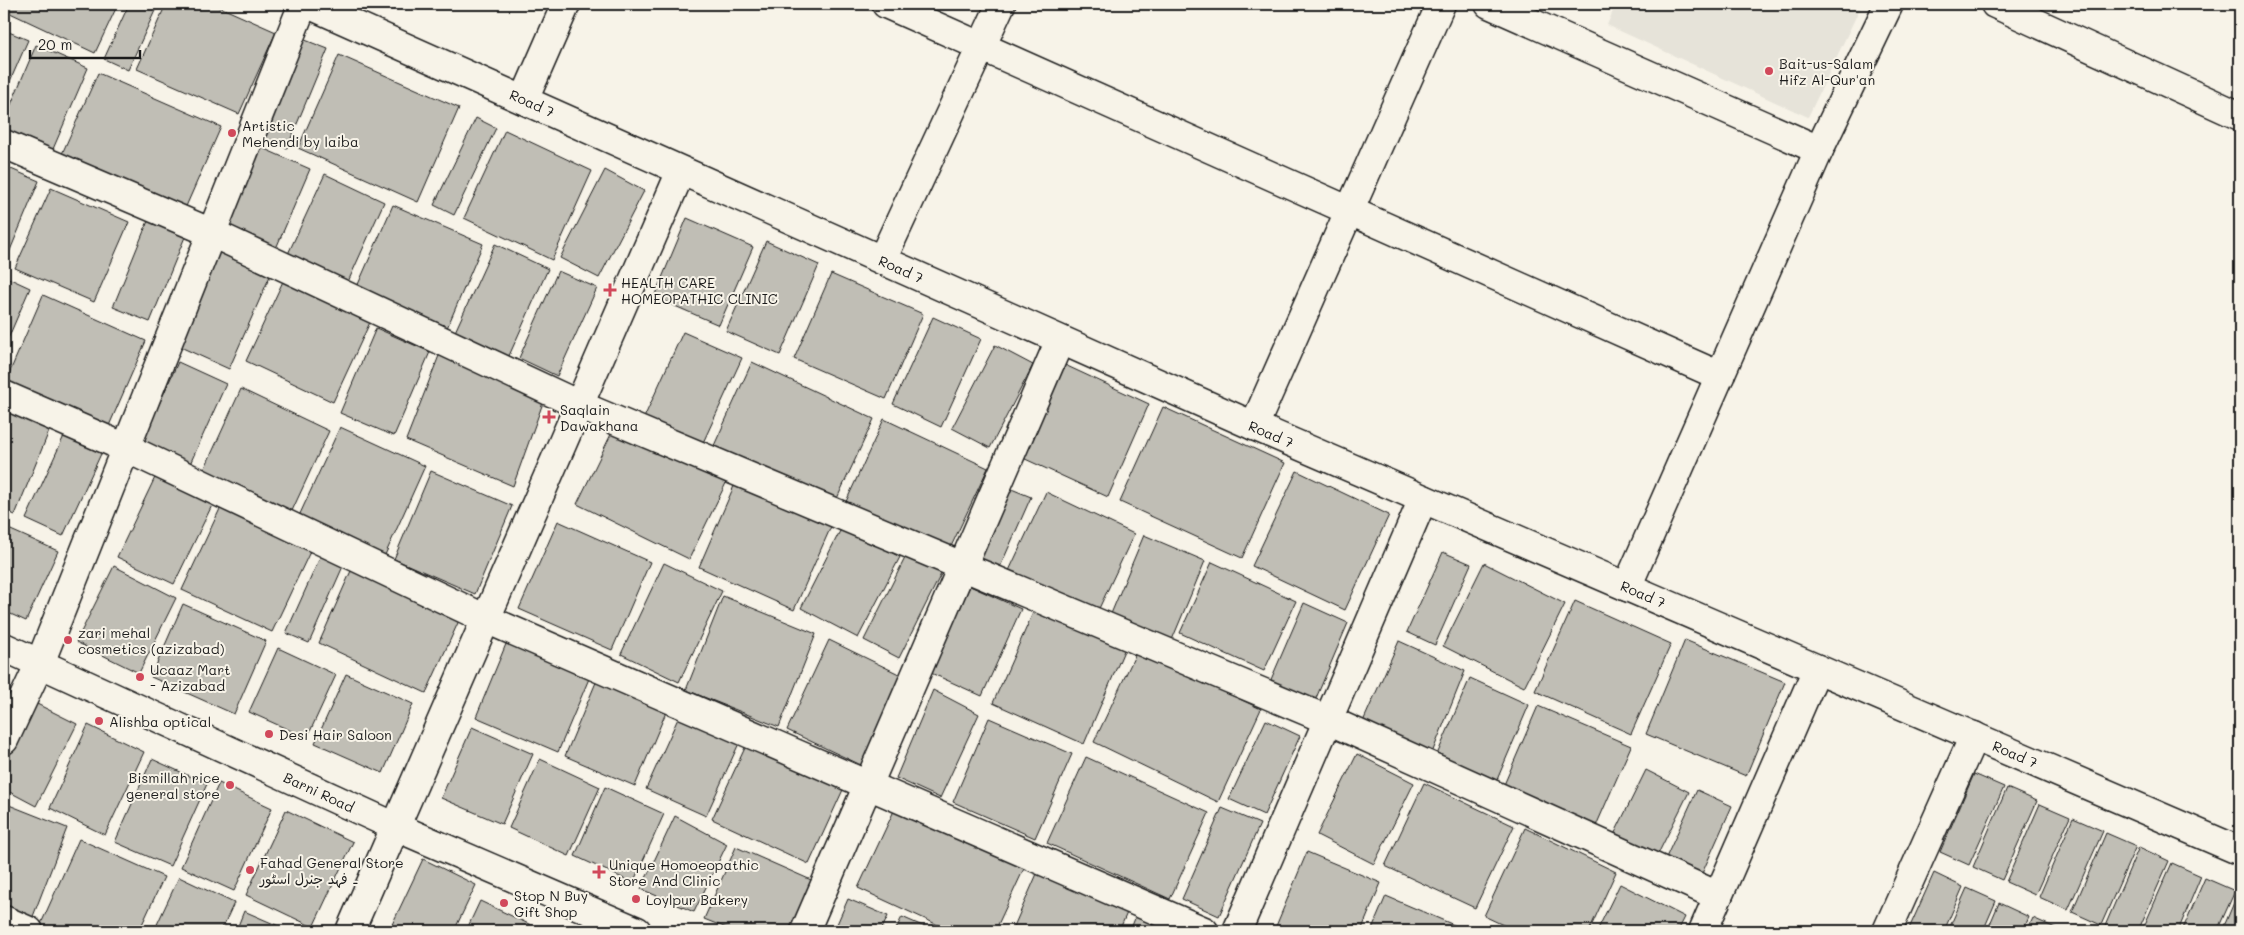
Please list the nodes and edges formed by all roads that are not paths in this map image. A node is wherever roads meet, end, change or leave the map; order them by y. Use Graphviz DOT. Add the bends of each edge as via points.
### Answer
graph roads {
  1 [pos="303,4"];
  2 [pos="308,4"];
  3 [pos="566,4"];
  4 [pos="886,4"];
  5 [pos="1001,4"];
  6 [pos="1441,4"];
  7 [pos="1489,4"];
  8 [pos="1889,4"];
  9 [pos="1995,4"];
  10 [pos="982,46"];
  11 [pos="524,100"];
  12 [pos="2240,116"];
  13 [pos="4,144"];
  14 [pos="1819,150"];
  15 [pos="681,170"];
  16 [pos="1350,210"];
  17 [pos="212,233"];
  18 [pos="882,260"];
  19 [pos="1060,340"];
  20 [pos="1720,376"];
  21 [pos="4,395"];
  22 [pos="578,405"];
  23 [pos="1254,426"];
  24 [pos="126,448"];
  25 [pos="1423,499"];
  26 [pos="962,566"];
  27 [pos="1627,587"];
  28 [pos="486,618"];
  29 [pos="4,647"];
  30 [pos="40,663"];
  31 [pos="1817,669"];
  32 [pos="1328,720"];
  33 [pos="1974,736"];
  34 [pos="4,740"];
  35 [pos="868,785"];
  36 [pos="396,827"];
  37 [pos="2240,851"];
  38 [pos="1718,896"];
  39 [pos="4,920"];
  40 [pos="28,931"];
  41 [pos="350,931"];
  42 [pos="637,931"];
  43 [pos="805,931"];
  44 [pos="1204,931"];
  45 [pos="1237,931"];
  46 [pos="1702,931"];
  47 [pos="1887,931"];
  1 -- 17 [label="street"];
  2 -- 11 [label="street, Road 7"];
  3 -- 11 [label="street"];
  4 -- 10 [label="street"];
  5 -- 10 [label="street"];
  6 -- 16 [label="street"];
  7 -- 14 [label="street"];
  8 -- 14 [label="street"];
  9 -- 12 [label="street"];
  10 -- 16 [label="street"];
  10 -- 18 [label="street"];
  11 -- 15 [label="street, Road 7"];
  13 -- 17 [label="street"];
  14 -- 20 [label="street"];
  15 -- 18 [label="street, Road 7"];
  15 -- 22 [label="street"];
  16 -- 20 [label="street"];
  16 -- 23 [label="street"];
  17 -- 22 [label="street"];
  17 -- 24 [label="street"];
  18 -- 19 [label="street, Road 7"];
  19 -- 23 [label="street, Road 7"];
  19 -- 26 [label="street"];
  20 -- 27 [label="street"];
  21 -- 24 [label="street"];
  22 -- 26 [label="street"];
  22 -- 28 [label="street"];
  23 -- 25 [label="street, Road 7"];
  24 -- 28 [label="street"];
  24 -- 30 [label="street"];
  25 -- 27 [label="street, Road 7"];
  25 -- 32 [label="street"];
  26 -- 32 [label="street"];
  26 -- 35 [label="street"];
  27 -- 31 [label="street, Road 7"];
  28 -- 35 [label="street"];
  28 -- 36 [label="street"];
  29 -- 30 [label="street, Barni Road"];
  30 -- 34 [label="street"];
  30 -- 36 [label="street, Barni Road"];
  31 -- 33 [label="street, Road 7"];
  31 -- 38 [label="street"];
  32 -- 38 [label="street"];
  32 -- 45 [label="street"];
  33 -- 37 [label="street, Road 7"];
  33 -- 47 [label="street"];
  35 -- 43 [label="street"];
  35 -- 44 [label="street"];
  36 -- 41 [label="street"];
  36 -- 42 [label="street, Barni Road"];
  38 -- 46 [label="street"];
  39 -- 40 [label="street"];
}
